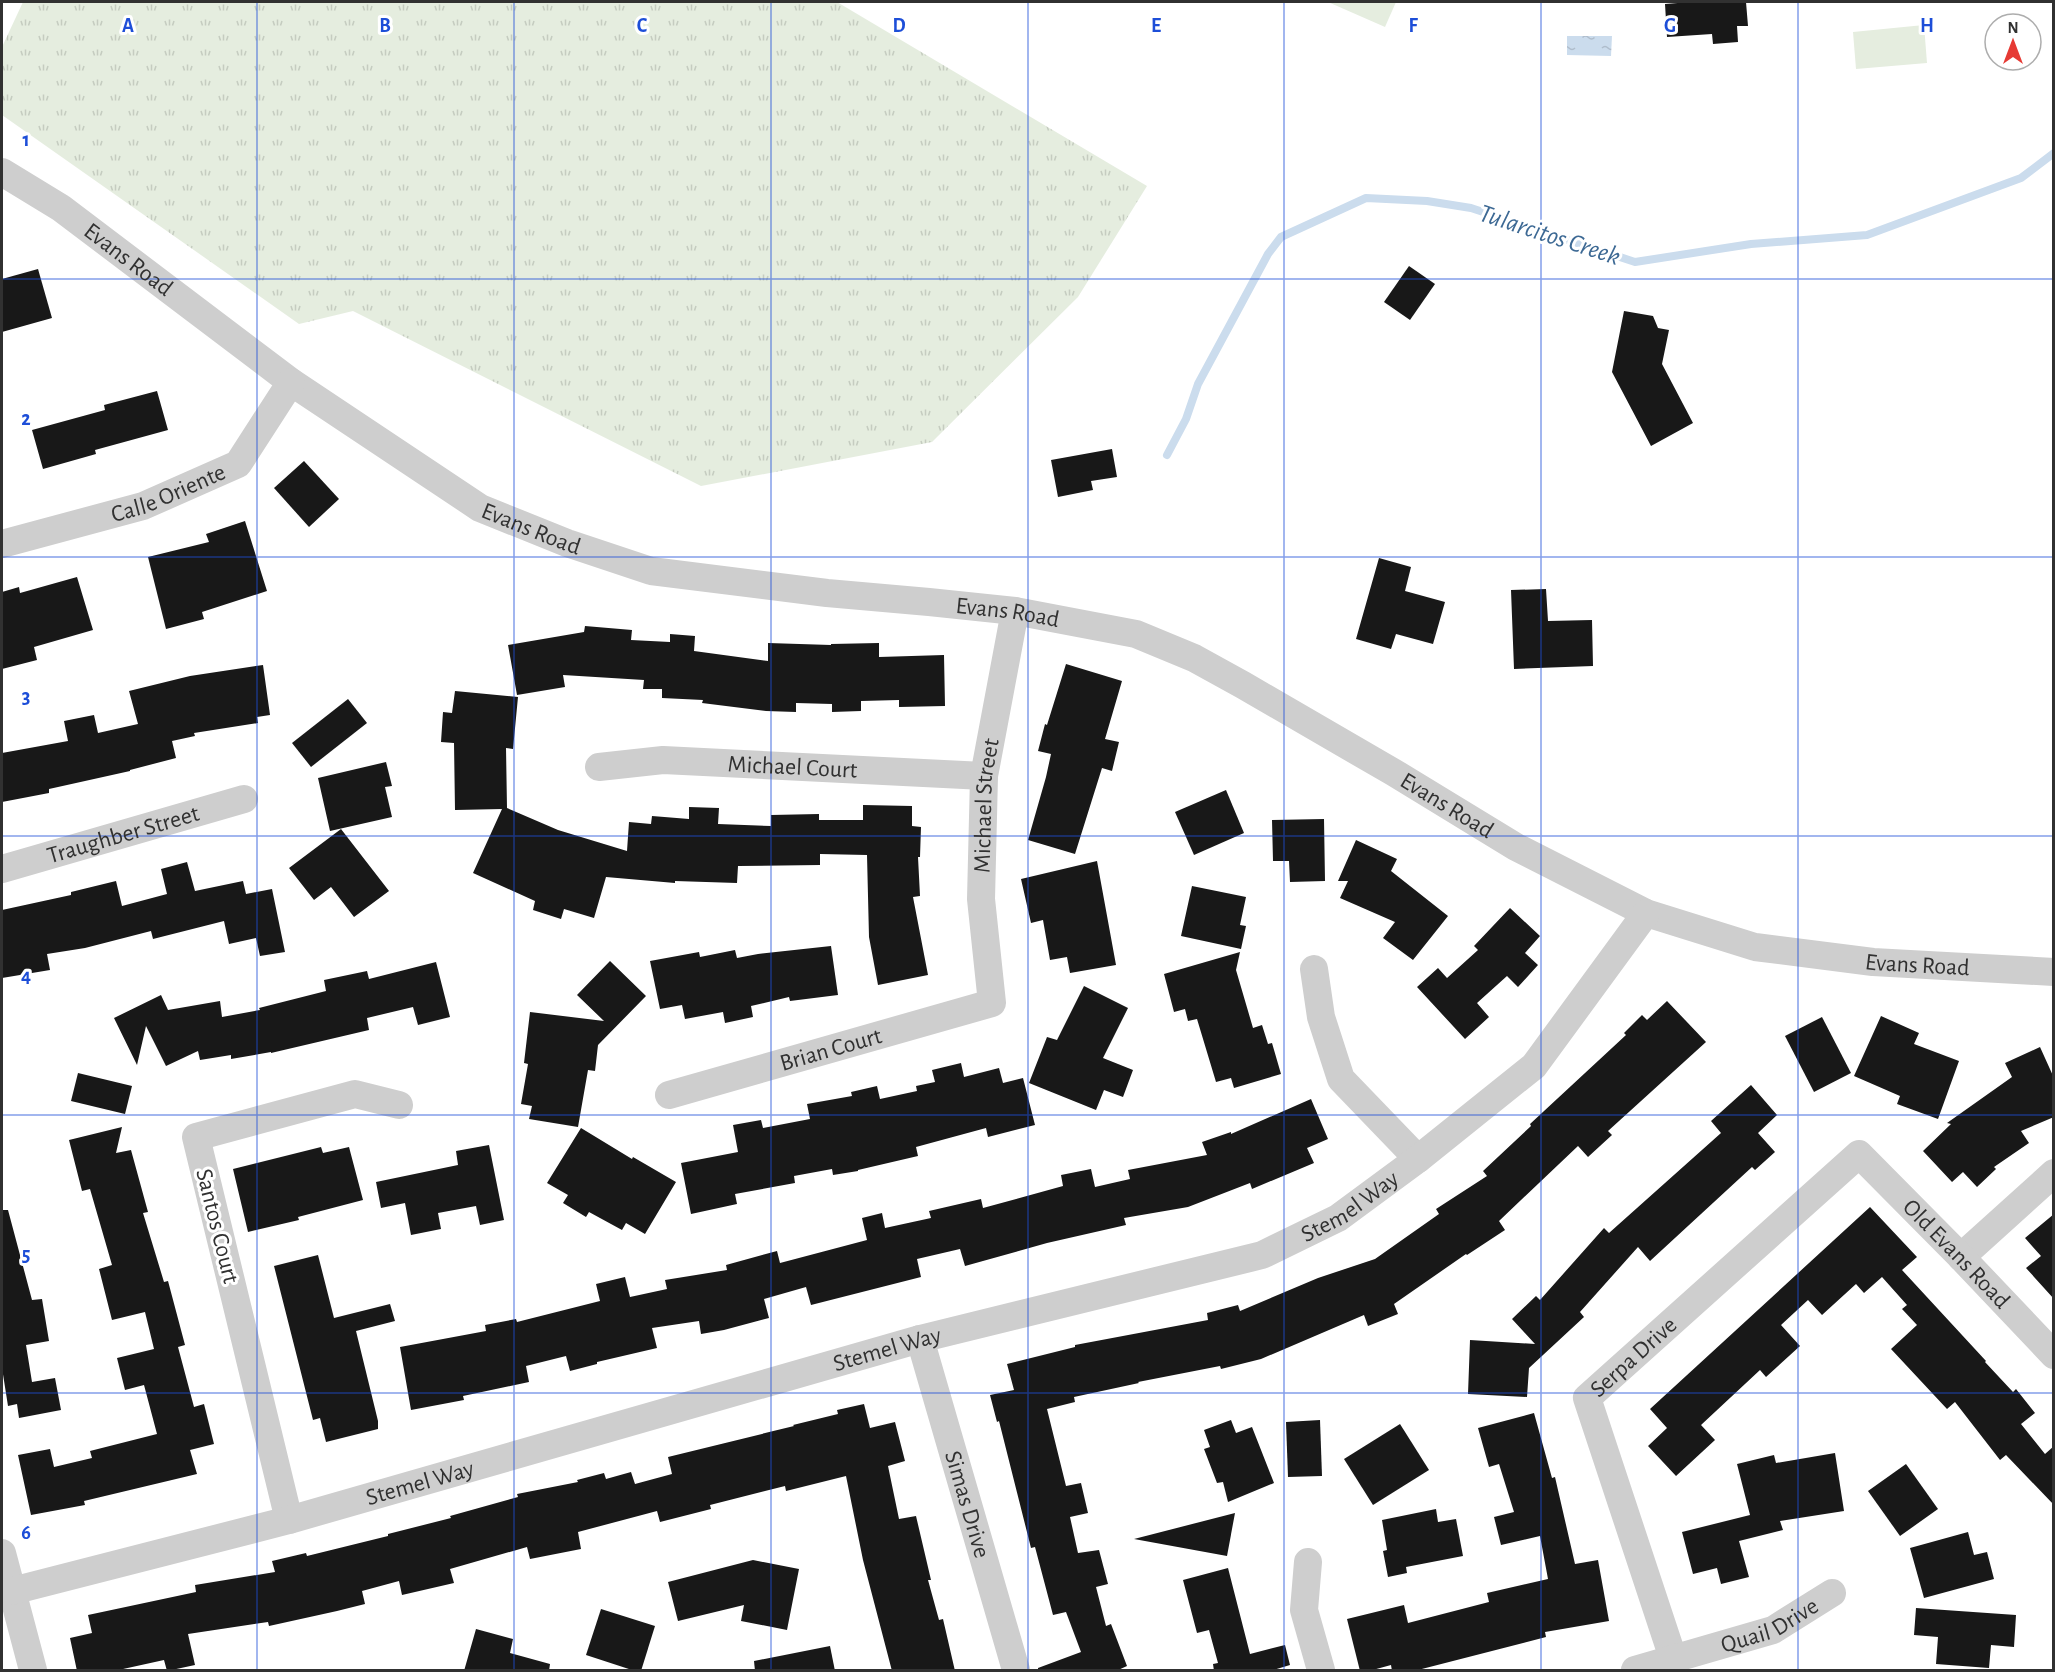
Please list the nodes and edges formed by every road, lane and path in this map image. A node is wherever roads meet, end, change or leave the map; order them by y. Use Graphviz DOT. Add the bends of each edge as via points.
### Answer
graph roads {
  1 [pos="2,172"];
  2 [pos="291,382"];
  3 [pos="2,544"];
  4 [pos="1014,611"];
  5 [pos="599,767"];
  6 [pos="984,776"];
  7 [pos="244,799"];
  8 [pos="2,869"];
  9 [pos="1646,913"];
  10 [pos="1314,969"];
  11 [pos="2054,972"];
  12 [pos="992,1003"];
  13 [pos="669,1095"];
  14 [pos="399,1105"];
  15 [pos="1859,1154"];
  16 [pos="1418,1159"];
  17 [pos="2054,1173"];
  18 [pos="1961,1257"];
  19 [pos="920,1340"];
  20 [pos="2054,1355"];
  21 [pos="289,1520"];
  22 [pos="2,1553"];
  23 [pos="1308,1562"];
  24 [pos="12,1591"];
  25 [pos="1832,1593"];
  26 [pos="1674,1661"];
  27 [pos="33,1671"];
  28 [pos="1016,1671"];
  29 [pos="1321,1671"];
  30 [pos="1635,1671"];
  1 -- 2 [label="street, Evans Road" via="61,208"];
  2 -- 3 [label="street, Calle Oriente" via="238,464 142,506"];
  2 -- 4 [label="street, Evans Road" via="480,508 651,571 827,594"];
  4 -- 6 [label="street, Michael Street"];
  4 -- 9 [label="street, Evans Road" via="1136,634 1194,658 1516,847"];
  5 -- 6 [label="street, Michael Court" via="663,760"];
  6 -- 12 [label="street, Michael Street" via="981,900"];
  7 -- 8 [label="street, Traughber Street"];
  9 -- 11 [label="street, Evans Road" via="1755,947 1873,962"];
  9 -- 16 [label="street, Stemel Way" via="1534,1065"];
  10 -- 16 [label="street" via="1320,1017 1341,1079"];
  12 -- 13 [label="street, Brian Court"];
  14 -- 21 [label="street, Santos Court" via="355,1094 196,1137"];
  15 -- 18 [label="street, Old Evans Road"];
  15 -- 26 [label="street, Serpa Drive" via="1587,1398"];
  16 -- 19 [label="street, Stemel Way" via="1338,1218 1262,1255"];
  17 -- 18 [label="street"];
  18 -- 20 [label="street, Old Evans Road"];
  19 -- 21 [label="street, Stemel Way"];
  19 -- 28 [label="street, Simas Drive"];
  21 -- 24 [label="street, Stemel Way"];
  22 -- 24 [label="street"];
  23 -- 29 [label="street" via="1304,1610"];
  24 -- 27 [label="street"];
  25 -- 26 [label="street, Quail Drive" via="1773,1630"];
  26 -- 30 [label="street, Quail Drive"];
}
